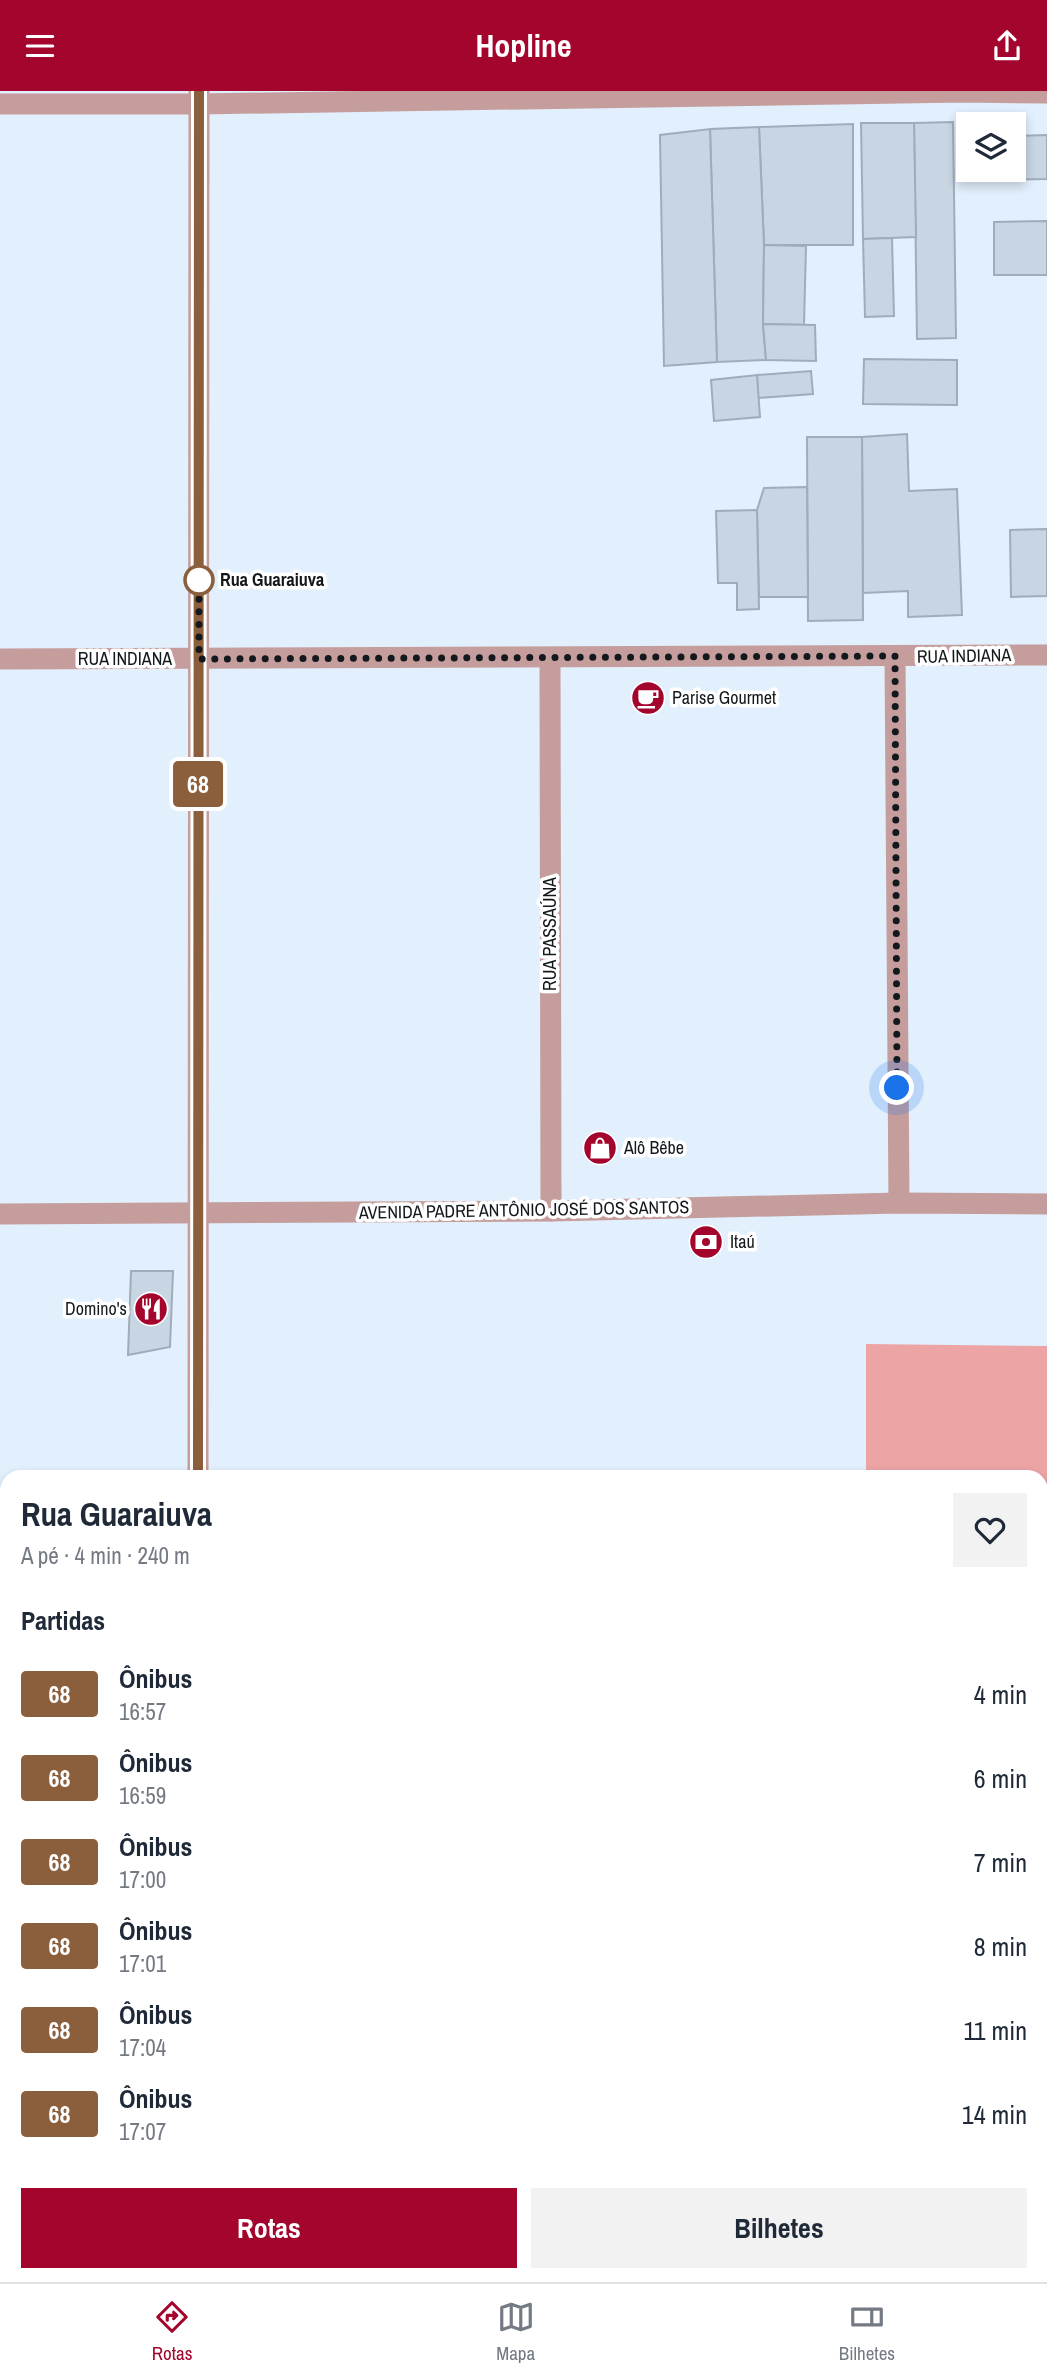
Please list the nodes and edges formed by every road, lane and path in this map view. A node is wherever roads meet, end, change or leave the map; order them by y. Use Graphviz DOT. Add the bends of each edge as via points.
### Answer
graph roads {
  1 [pos="1047,93"];
  2 [pos="199,97"];
  3 [pos="0,104"];
  4 [pos="1047,655"];
  5 [pos="895,656"];
  6 [pos="550,658"];
  7 [pos="0,659"];
  8 [pos="199,659"];
  9 [pos="899,1203"];
  10 [pos="1047,1204"];
  11 [pos="551,1211"];
  12 [pos="197,1213"];
  13 [pos="0,1214"];
  14 [pos="198,1470"];
  1 -- 2 [label="street"];
  2 -- 3 [label="street"];
  2 -- 8 [label="street"];
  4 -- 5 [label="street, RUA INDIANA"];
  5 -- 6 [label="street, RUA INDIANA"];
  5 -- 9 [label="street"];
  6 -- 8 [label="street, RUA INDIANA"];
  6 -- 11 [label="street, RUA PASSAÚNA"];
  7 -- 8 [label="street, RUA INDIANA"];
  8 -- 12 [label="street"];
  9 -- 10 [label="street, AVENIDA PADRE ANTÔNIO JOSÉ DOS SANTOS"];
  9 -- 11 [label="street, AVENIDA PADRE ANTÔNIO JOSÉ DOS SANTOS"];
  11 -- 12 [label="street, AVENIDA PADRE ANTÔNIO JOSÉ DOS SANTOS"];
  12 -- 13 [label="street, AVENIDA PADRE ANTÔNIO JOSÉ DOS SANTOS"];
  12 -- 14 [label="street"];
}
